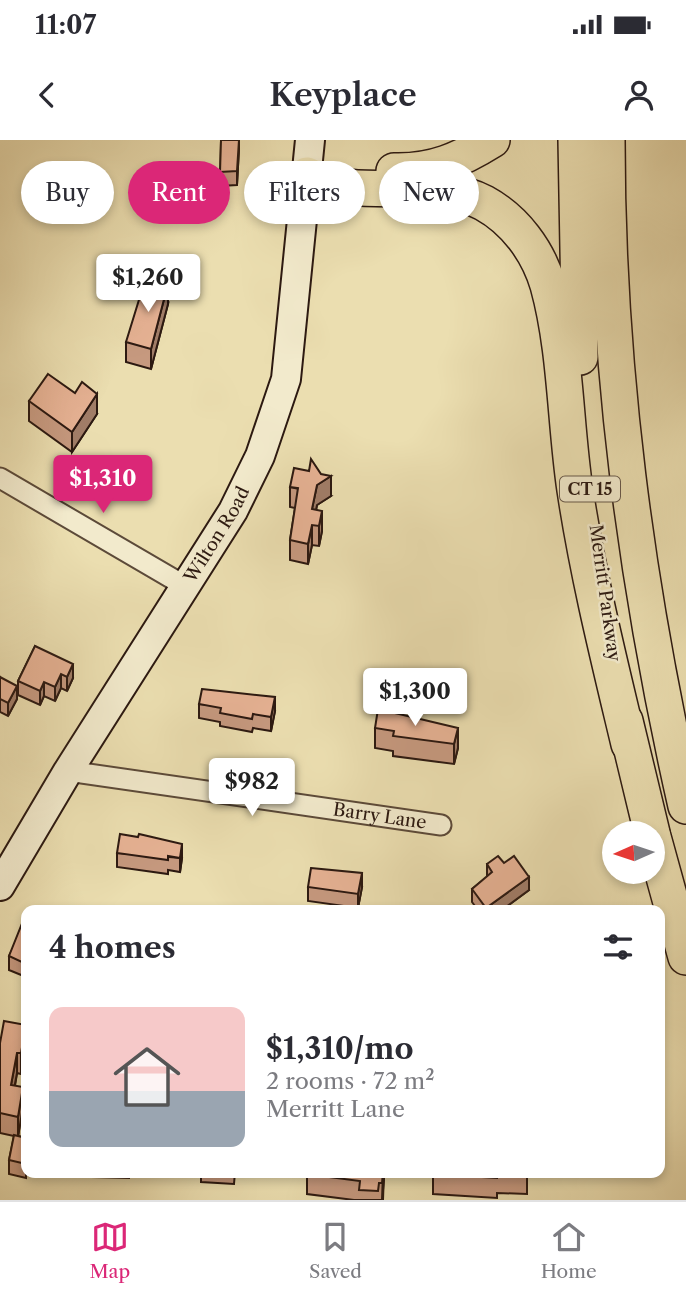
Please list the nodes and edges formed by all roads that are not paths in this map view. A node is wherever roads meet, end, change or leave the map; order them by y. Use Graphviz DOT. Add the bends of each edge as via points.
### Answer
graph roads {
  1 [pos="310,140"];
  2 [pos="492,140"];
  3 [pos="576,140"];
  4 [pos="607,140"];
  5 [pos="308,161"];
  6 [pos="365,169"];
  7 [pos="365,187"];
  8 [pos="302,224"];
  9 [pos="0,478"];
  10 [pos="185,586"];
  11 [pos="629,744"];
  12 [pos="68,771"];
  13 [pos="686,806"];
  14 [pos="648,821"];
  15 [pos="442,825"];
  16 [pos="665,882"];
  17 [pos="0,886"];
  18 [pos="686,957"];
  1 -- 5 [label="main road, Wilton Road"];
  2 -- 6 [label="highway" via="455,163 420,172"];
  3 -- 11 [label="highway, Merritt Parkway / CT 15" via="577,279 588,470"];
  4 -- 13 [label="highway, Merritt Parkway / CT 15" via="621,442 650,636"];
  7 -- 11 [label="highway" via="464,195 501,215 523,236 538,260 554,315 592,591"];
  8 -- 10 [label="main road, Wilton Road" via="286,379 260,456 233,511"];
  9 -- 10 [label="street"];
  10 -- 12 [label="main road, Wilton Road"];
  11 -- 14 [label="highway, Merritt Parkway / CT 15"];
  12 -- 15 [label="street, Barry Lane"];
  12 -- 17 [label="main road, Wilton Road"];
  16 -- 18 [label="highway, Merritt Parkway / CT 15"];
}
